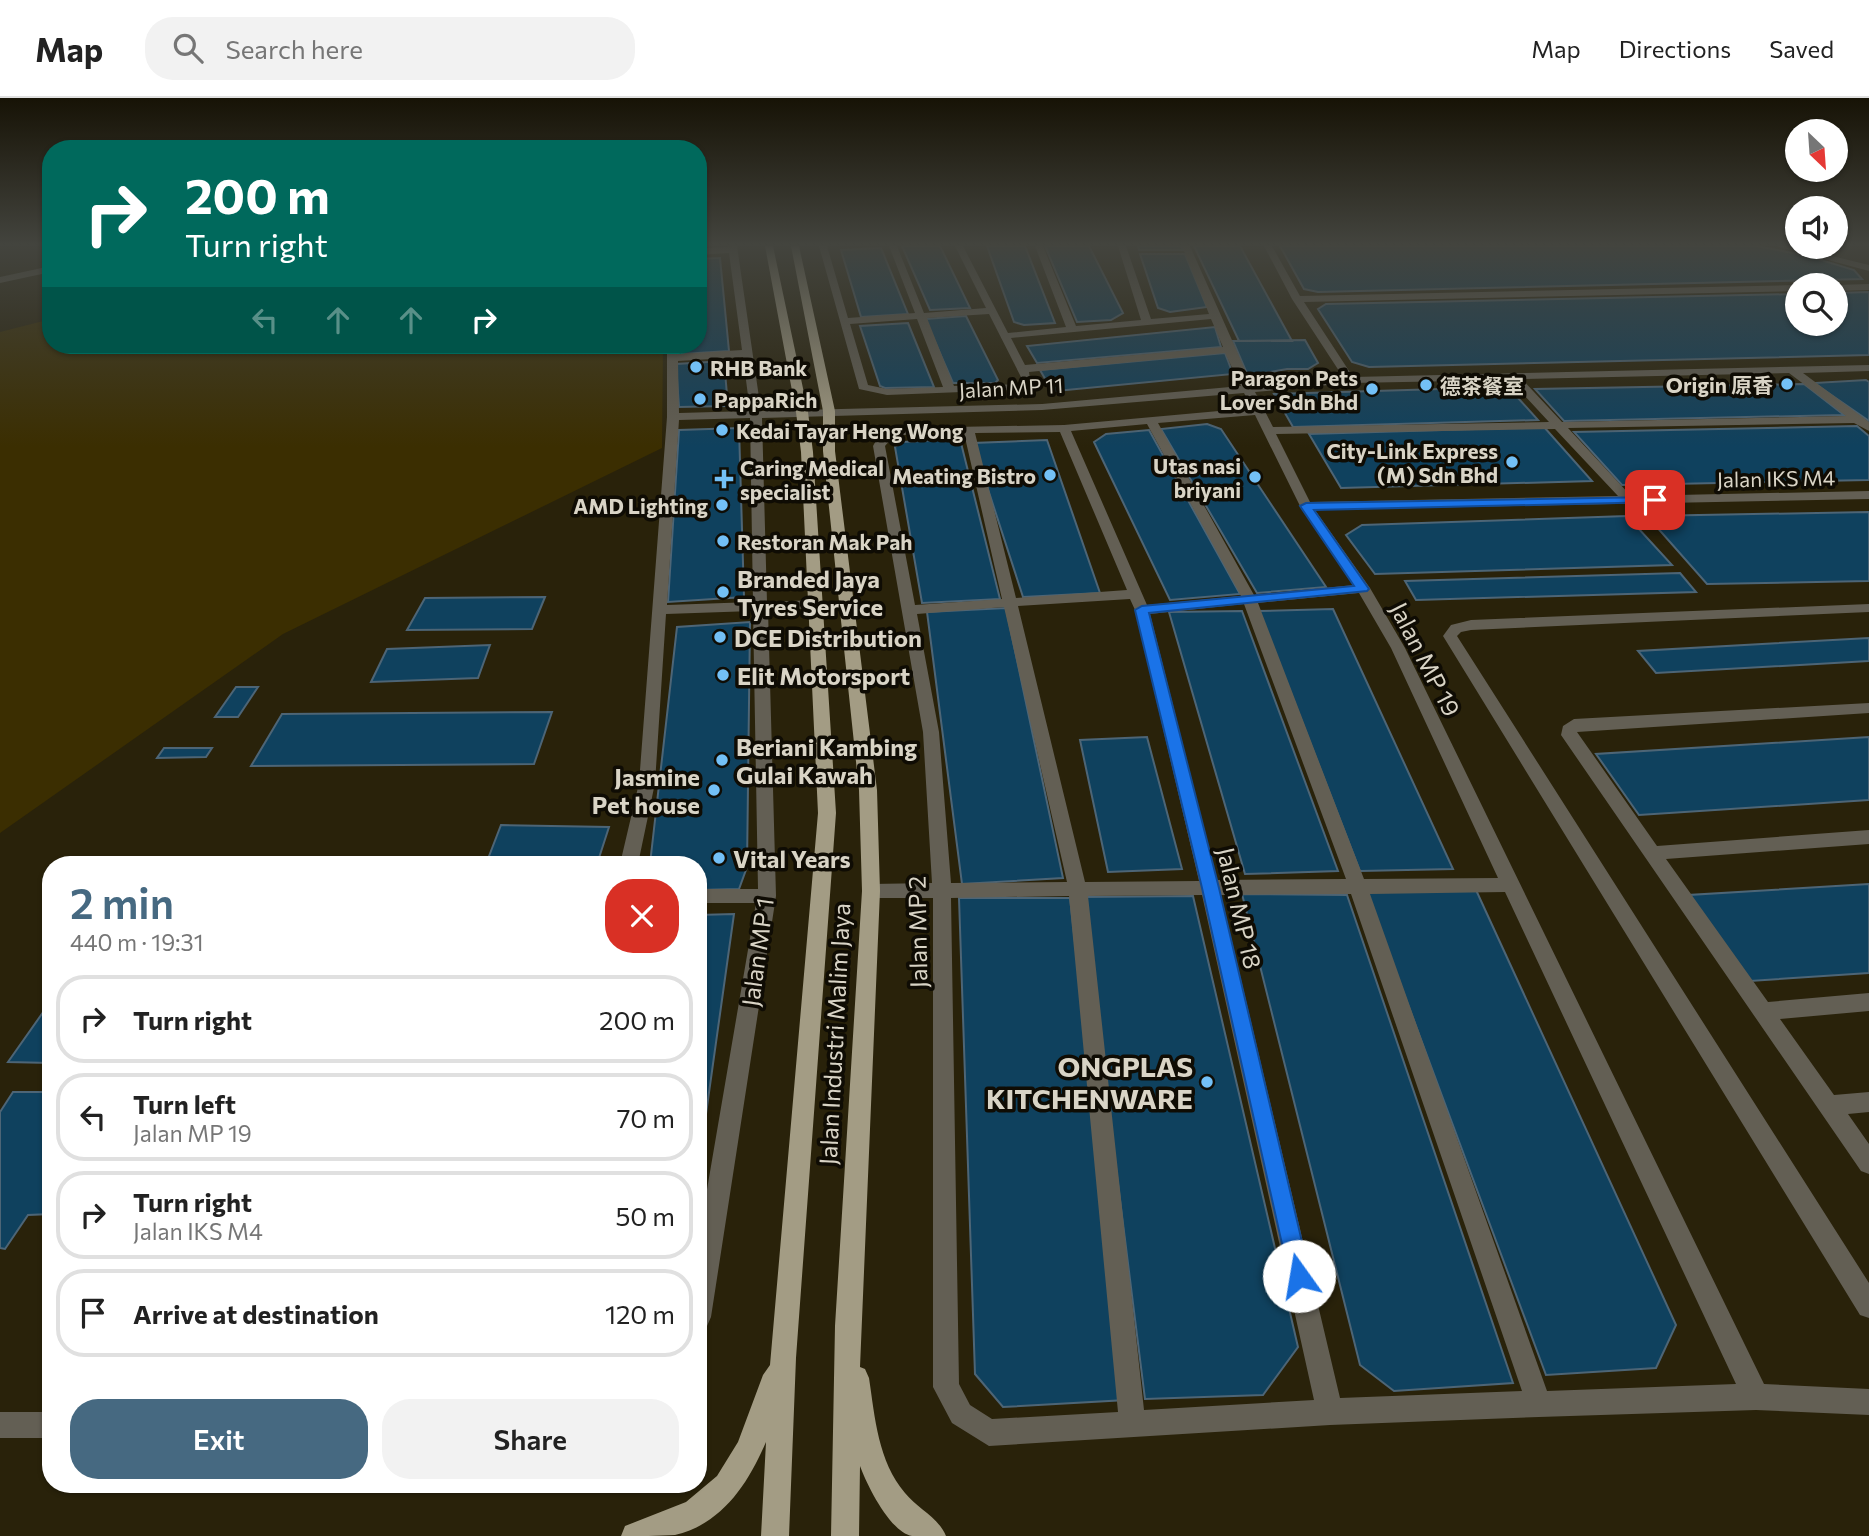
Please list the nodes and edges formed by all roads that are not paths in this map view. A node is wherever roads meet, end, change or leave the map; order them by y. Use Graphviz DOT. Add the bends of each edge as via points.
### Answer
graph roads {
  1 [pos="743,313"];
  2 [pos="782,313"];
  3 [pos="809,313"];
  4 [pos="843,313"];
  5 [pos="919,313"];
  6 [pos="962,313"];
  7 [pos="993,313"];
  8 [pos="1065,313"];
  9 [pos="1144,313"];
  10 [pos="1214,313"];
  11 [pos="1306,313"];
  12 [pos="920,316"];
  13 [pos="1215,316"];
  14 [pos="845,321"];
  15 [pos="1147,323"];
  16 [pos="1072,330"];
  17 [pos="1005,336"];
  18 [pos="1229,349"];
  19 [pos="749,353"];
  20 [pos="671,354"];
  21 [pos="671,358"];
  22 [pos="1869,368"];
  23 [pos="1022,369"];
  24 [pos="1792,369"];
  25 [pos="1513,376"];
  26 [pos="1350,380"];
  27 [pos="1031,387"];
  28 [pos="1248,388"];
  29 [pos="950,390"];
  30 [pos="1042,407"];
  31 [pos="947,409"];
  32 [pos="829,411"];
  33 [pos="1258,411"];
  34 [pos="802,412"];
  35 [pos="756,415"];
  36 [pos="673,417"];
  37 [pos="1858,419"];
  38 [pos="1150,420"];
  39 [pos="1560,426"];
  40 [pos="1064,428"];
  41 [pos="1869,428"];
  42 [pos="960,431"];
  43 [pos="1268,431"];
  44 [pos="1869,495"];
  45 [pos="1629,500"];
  46 [pos="1306,506"];
  47 [pos="1363,589"];
  48 [pos="1250,600"];
  49 [pos="1138,602"];
  50 [pos="1010,603"];
  51 [pos="816,604"];
  52 [pos="762,607"];
  53 [pos="1869,608"];
  54 [pos="660,610"];
  55 [pos="907,610"];
  56 [pos="1869,708"];
  57 [pos="1869,836"];
  58 [pos="1652,853"];
  59 [pos="631,856"];
  60 [pos="1511,885"];
  61 [pos="1358,887"];
  62 [pos="1210,888"];
  63 [pos="1078,889"];
  64 [pos="871,891"];
  65 [pos="942,891"];
  66 [pos="707,896"];
  67 [pos="767,896"];
  68 [pos="1869,1002"];
  69 [pos="1765,1011"];
  70 [pos="1869,1102"];
  71 [pos="1831,1105"];
  72 [pos="1869,1163"];
  73 [pos="707,1262"];
  74 [pos="1869,1306"];
  75 [pos="848,1326"];
  76 [pos="783,1358"];
  77 [pos="1756,1397"];
  78 [pos="1869,1402"];
  79 [pos="1539,1404"];
  80 [pos="1330,1412"];
  81 [pos="1132,1424"];
  82 [pos="0,1425"];
  83 [pos="42,1425"];
  84 [pos="635,1536"];
  85 [pos="775,1536"];
  86 [pos="845,1536"];
  87 [pos="932,1536"];
  1 -- 19 [label="street, Jalan MP 1"];
  2 -- 34 [label="main road, Jalan Industri Malim Jaya"];
  3 -- 32 [label="main road, Jalan Industri Malim Jaya"];
  4 -- 14 [label="street"];
  5 -- 12 [label="street"];
  6 -- 12 [label="street"];
  7 -- 17 [label="street"];
  8 -- 16 [label="street"];
  9 -- 15 [label="street"];
  10 -- 13 [label="street, Jalan MP 19"];
  11 -- 26 [label="street"];
  12 -- 14 [label="street"];
  12 -- 29 [label="street"];
  13 -- 15 [label="street"];
  13 -- 18 [label="street, Jalan MP 19"];
  14 -- 29 [label="street" via="863,387 887,392"];
  15 -- 16 [label="street"];
  16 -- 17 [label="street"];
  17 -- 23 [label="street"];
  18 -- 23 [label="street"];
  18 -- 28 [label="street, Jalan MP 19"];
  19 -- 21 [label="street"];
  19 -- 35 [label="street, Jalan MP 1"];
  20 -- 21 [label="street"];
  21 -- 36 [label="street"];
  22 -- 24 [label="street, Jalan MP 11"];
  23 -- 27 [label="street"];
  24 -- 25 [label="street, Jalan MP 11"];
  24 -- 37 [label="street"];
  25 -- 26 [label="street, Jalan MP 11"];
  25 -- 39 [label="street"];
  26 -- 28 [label="street, Jalan MP 11"];
  27 -- 29 [label="street"];
  27 -- 30 [label="street"];
  28 -- 30 [label="street, Jalan MP 11"];
  28 -- 33 [label="street, Jalan MP 19"];
  30 -- 31 [label="street, Jalan MP 11"];
  31 -- 32 [label="street, Jalan MP 11"];
  31 -- 42 [label="street"];
  32 -- 34 [label="street, Jalan MP 11"];
  32 -- 64 [label="main road, Jalan Industri Malim Jaya" via="868,790"];
  33 -- 38 [label="street"];
  33 -- 43 [label="street, Jalan MP 19"];
  34 -- 35 [label="street, Jalan MP 11"];
  34 -- 51 [label="main road, Jalan Industri Malim Jaya"];
  35 -- 36 [label="street, Jalan MP 11"];
  35 -- 52 [label="street, Jalan MP 1"];
  36 -- 54 [label="street"];
  37 -- 39 [label="street"];
  37 -- 41 [label="street"];
  38 -- 40 [label="street"];
  38 -- 48 [label="street"];
  39 -- 43 [label="street"];
  39 -- 45 [label="street"];
  40 -- 42 [label="street"];
  40 -- 49 [label="street, Jalan MP 18"];
  42 -- 50 [label="street"];
  42 -- 55 [label="street, Jalan MP 2" via="902,431 879,446"];
  43 -- 46 [label="street, Jalan MP 19"];
  44 -- 45 [label="street, Jalan IKS M4"];
  45 -- 46 [label="street, Jalan IKS M4"];
  46 -- 47 [label="street, Jalan MP 19"];
  47 -- 48 [label="street"];
  47 -- 60 [label="street, Jalan MP 19" via="1398,648"];
  48 -- 49 [label="street"];
  48 -- 61 [label="street"];
  49 -- 50 [label="street"];
  49 -- 62 [label="street, Jalan MP 18"];
  50 -- 55 [label="street"];
  50 -- 63 [label="street"];
  51 -- 52 [label="street"];
  51 -- 76 [label="main road, Jalan Industri Malim Jaya" via="827,813"];
  52 -- 54 [label="street"];
  52 -- 67 [label="street, Jalan MP 1"];
  53 -- 74 [label="street" via="1471,625 1456,628 1450,636"];
  54 -- 59 [label="street" via="648,783"];
  55 -- 65 [label="street, Jalan MP 2" via="931,732"];
  56 -- 58 [label="street" via="1574,725 1569,735"];
  57 -- 58 [label="street"];
  58 -- 69 [label="street"];
  60 -- 61 [label="street"];
  60 -- 77 [label="street, Jalan MP 19"];
  61 -- 62 [label="street"];
  61 -- 79 [label="street"];
  62 -- 63 [label="street"];
  62 -- 80 [label="street, Jalan MP 18"];
  63 -- 65 [label="street"];
  63 -- 81 [label="street"];
  64 -- 65 [label="street"];
  64 -- 75 [label="main road, Jalan Industri Malim Jaya"];
  65 -- 81 [label="street, Jalan MP 2" via="946,1387 961,1414 989,1433"];
  66 -- 67 [label="street"];
  67 -- 73 [label="street, Jalan MP 1"];
  68 -- 69 [label="street"];
  69 -- 71 [label="street"];
  70 -- 71 [label="street"];
  71 -- 72 [label="street"];
  75 -- 86 [label="main road, Jalan Industri Malim Jaya"];
  75 -- 87 [label="main road" via="866,1447 875,1476 909,1520"];
  76 -- 84 [label="main road" via="748,1455 724,1489 697,1511"];
  76 -- 85 [label="main road, Jalan Industri Malim Jaya"];
  77 -- 78 [label="street"];
  77 -- 79 [label="street"];
  79 -- 80 [label="street"];
  80 -- 81 [label="street"];
  82 -- 83 [label="street"];
}
